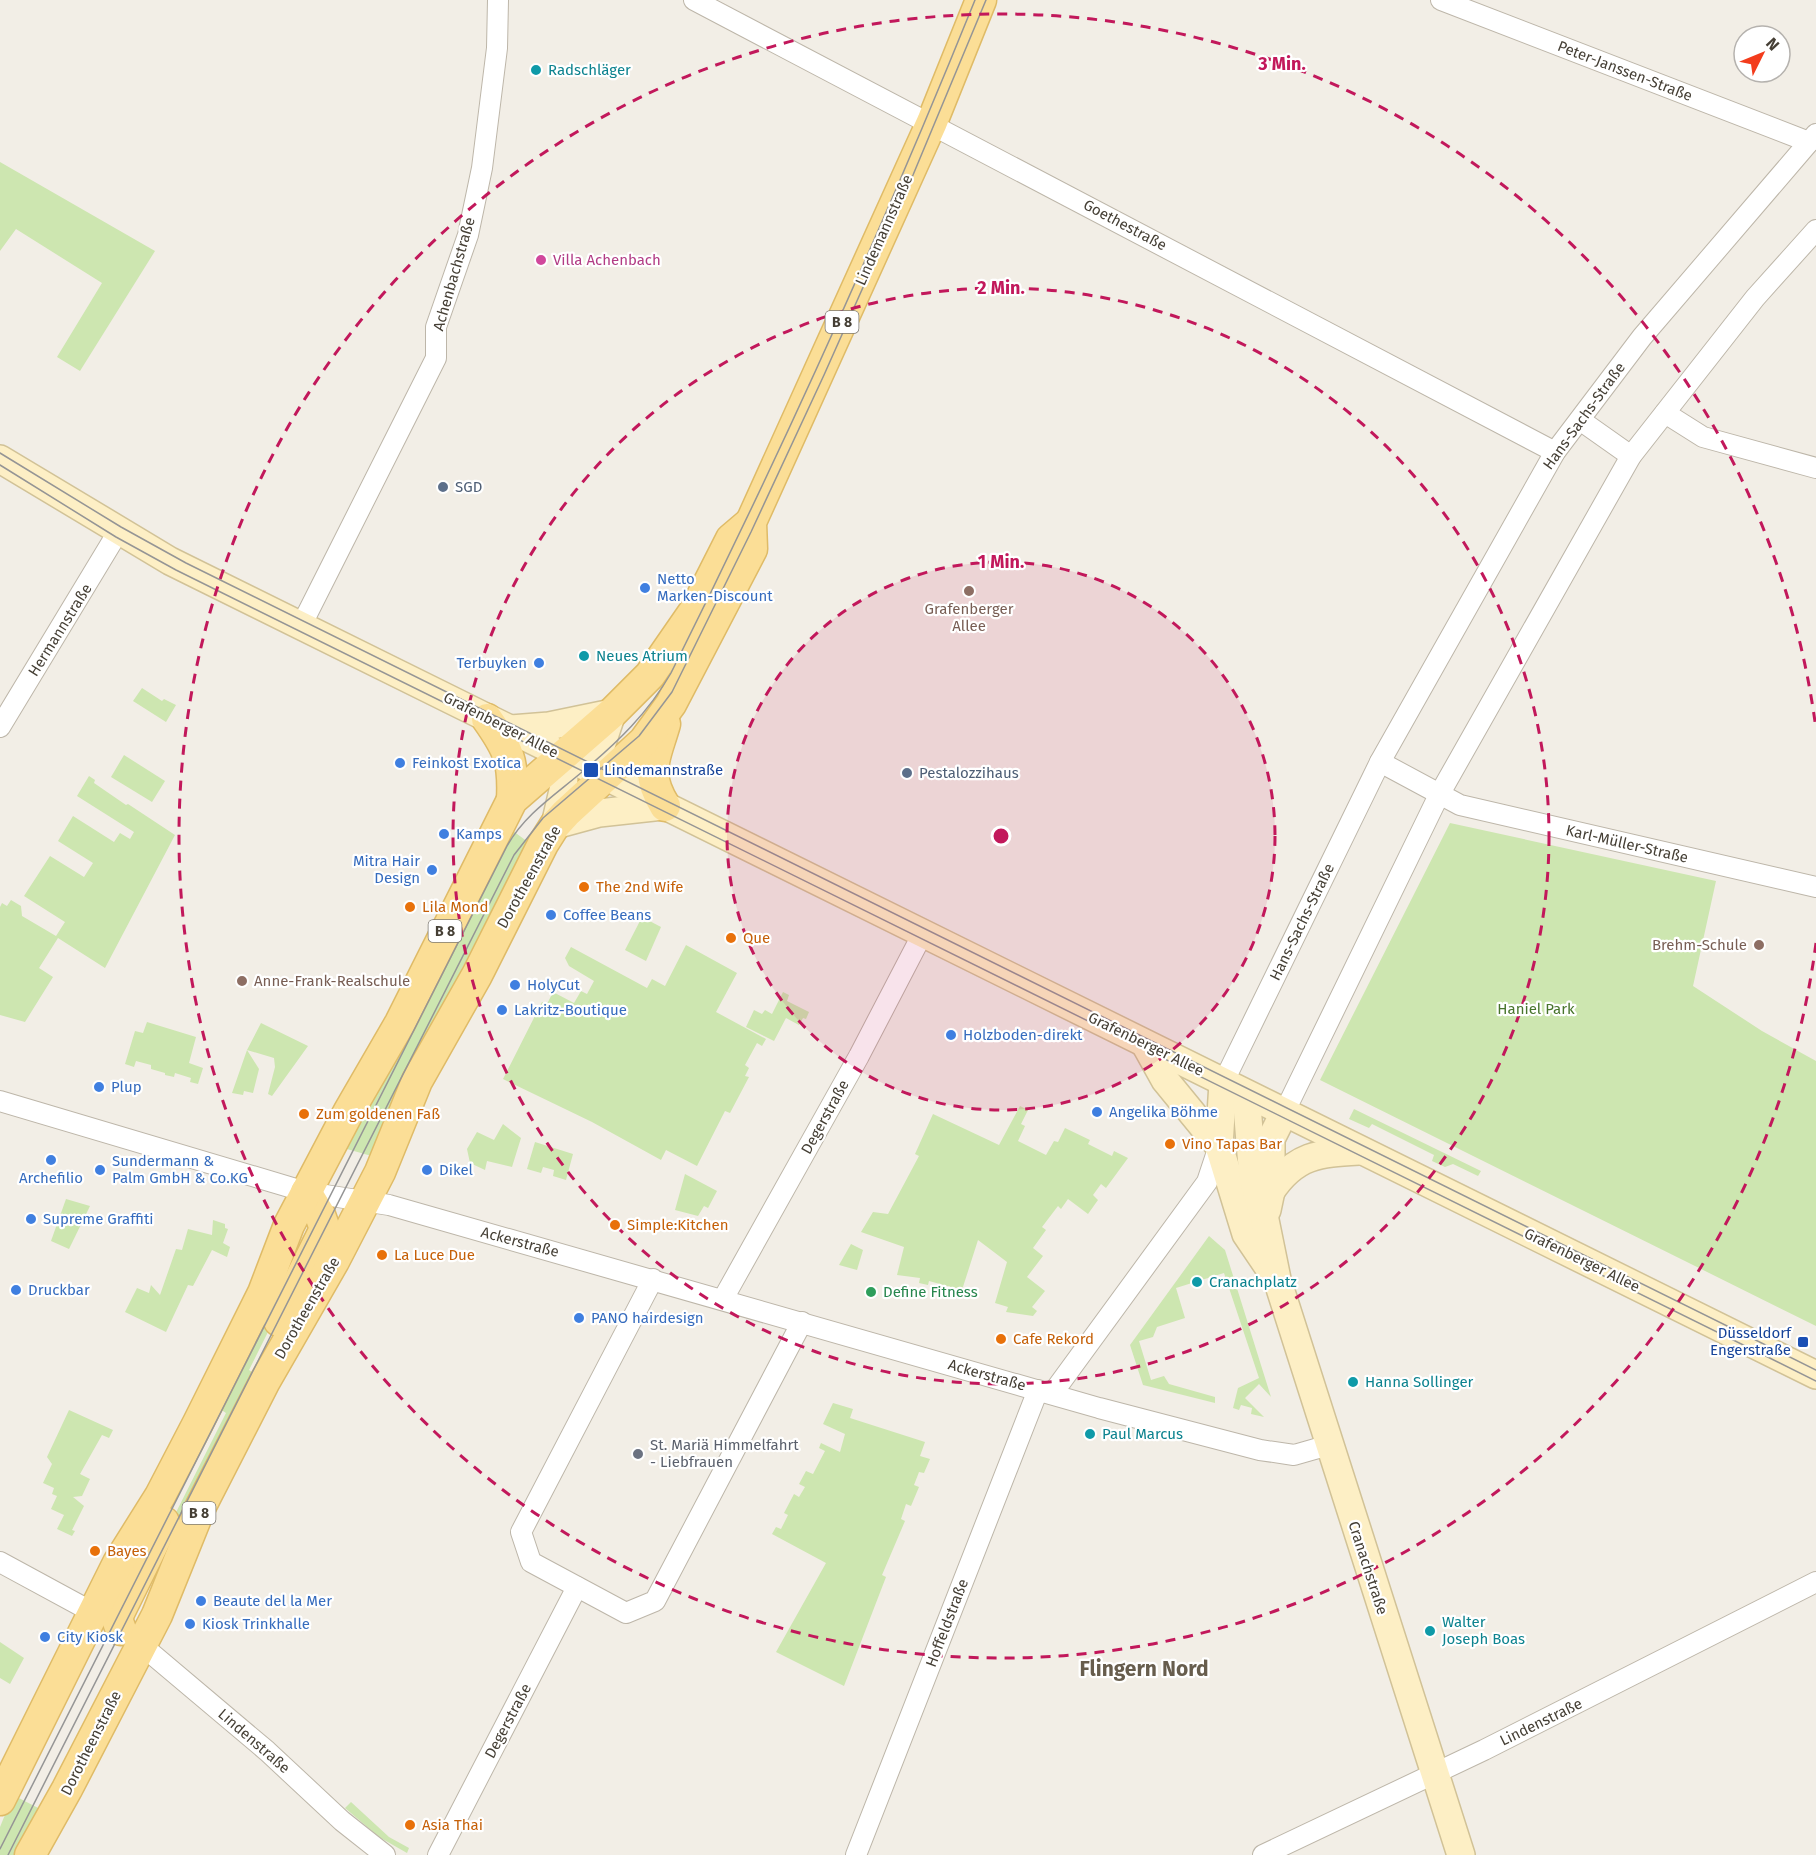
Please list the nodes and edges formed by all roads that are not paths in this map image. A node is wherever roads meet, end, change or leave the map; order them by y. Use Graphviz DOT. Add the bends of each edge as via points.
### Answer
graph roads {
  1 [pos="498,0"];
  2 [pos="694,0"];
  3 [pos="981,0"];
  4 [pos="1442,0"];
  5 [pos="932,122"];
  6 [pos="1812,138"];
  7 [pos="1816,230"];
  8 [pos="1665,413"];
  9 [pos="1580,420"];
  10 [pos="1555,452"];
  11 [pos="1630,456"];
  12 [pos="0,459"];
  13 [pos="1816,468"];
  14 [pos="751,522"];
  15 [pos="118,532"];
  16 [pos="301,626"];
  17 [pos="671,704"];
  18 [pos="612,713"];
  19 [pos="498,724"];
  20 [pos="0,727"];
  21 [pos="563,756"];
  22 [pos="1380,762"];
  23 [pos="606,777"];
  24 [pos="1439,795"];
  25 [pos="512,800"];
  26 [pos="664,806"];
  27 [pos="555,825"];
  28 [pos="1816,887"];
  29 [pos="923,933"];
  30 [pos="1144,1044"];
  31 [pos="1234,1088"];
  32 [pos="0,1101"];
  33 [pos="1284,1113"];
  34 [pos="1219,1146"];
  35 [pos="1360,1151"];
  36 [pos="1271,1191"];
  37 [pos="306,1192"];
  38 [pos="364,1202"];
  39 [pos="1265,1220"];
  40 [pos="653,1279"];
  41 [pos="1277,1279"];
  42 [pos="723,1299"];
  43 [pos="802,1322"];
  44 [pos="1816,1375"];
  45 [pos="265,1380"];
  46 [pos="1045,1392"];
  47 [pos="198,1423"];
  48 [pos="1329,1445"];
  49 [pos="0,1562"];
  50 [pos="1816,1582"];
  51 [pos="577,1587"];
  52 [pos="94,1613"];
  53 [pos="131,1637"];
  54 [pos="1434,1774"];
  55 [pos="0,1800"];
  56 [pos="30,1855"];
  57 [pos="385,1855"];
  58 [pos="438,1855"];
  59 [pos="856,1855"];
  60 [pos="1263,1855"];
  61 [pos="1461,1855"];
  1 -- 16 [label="street, Achenbachstraße" via="497,48 482,168 468,235 436,327 436,358"];
  2 -- 5 [label="street, Goethestraße"];
  3 -- 5 [label="main road, Lindemannstraße / B 8"];
  4 -- 6 [label="street, Peter-Janssen-Straße"];
  5 -- 10 [label="street, Goethestraße"];
  5 -- 14 [label="main road, Lindemannstraße / B 8"];
  6 -- 9 [label="street, Hans-Sachs-Straße" via="1641,337"];
  7 -- 8 [label="street" via="1755,298"];
  8 -- 11 [label="street"];
  8 -- 13 [label="street" via="1703,437"];
  9 -- 10 [label="street, Hans-Sachs-Straße"];
  9 -- 11 [label="street"];
  10 -- 22 [label="street, Hans-Sachs-Straße"];
  11 -- 24 [label="street"];
  12 -- 15 [label="main road, Grafenberger Allee"];
  14 -- 17 [label="main road, Lindemannstraße / B 8" via="752,549"];
  14 -- 18 [label="main road, Lindemannstraße / B 8" via="731,539 695,610 663,660"];
  15 -- 16 [label="main road, Grafenberger Allee"];
  15 -- 20 [label="street, Hermannstraße"];
  16 -- 19 [label="main road, Grafenberger Allee"];
  17 -- 23 [label="main road, Lindemannstraße / B 8" via="644,741"];
  17 -- 26 [label="main road" via="652,760 652,775"];
  18 -- 19 [label="main road" via="549,726"];
  18 -- 21 [label="main road, Lindemannstraße / B 8"];
  18 -- 23 [label="main road, B 8" via="599,752"];
  19 -- 21 [label="main road, Grafenberger Allee"];
  19 -- 25 [label="main road" via="512,763"];
  21 -- 23 [label="main road, Grafenberger Allee"];
  21 -- 25 [label="main road, B 8"];
  21 -- 27 [label="main road, B 8" via="564,786"];
  22 -- 24 [label="street"];
  22 -- 31 [label="street, Hans-Sachs-Straße"];
  23 -- 26 [label="main road, Grafenberger Allee"];
  23 -- 27 [label="main road, Dorotheenstraße / B 8"];
  24 -- 28 [label="street, Karl-Müller-Straße" via="1471,808"];
  24 -- 33 [label="street"];
  25 -- 37 [label="main road, B 8" via="400,1023"];
  26 -- 27 [label="main road" via="590,814"];
  26 -- 29 [label="main road, Grafenberger Allee"];
  27 -- 38 [label="main road, Dorotheenstraße / B 8" via="432,1053"];
  29 -- 30 [label="main road, Grafenberger Allee"];
  29 -- 42 [label="street, Degerstraße"];
  30 -- 31 [label="main road, Grafenberger Allee"];
  30 -- 34 [label="main road, Cranachstraße" via="1165,1080"];
  31 -- 33 [label="main road, Grafenberger Allee"];
  31 -- 34 [label="main road, Cranachstraße"];
  31 -- 39 [label="main road, Cranachstraße" via="1252,1178"];
  32 -- 37 [label="street, Ackerstraße"];
  33 -- 35 [label="main road, Grafenberger Allee"];
  33 -- 36 [label="main road, Cranachstraße" via="1271,1139"];
  34 -- 41 [label="main road, Cranachstraße" via="1246,1234"];
  34 -- 46 [label="street, Hoffeldstraße" via="1207,1182"];
  35 -- 36 [label="main road" via="1304,1158"];
  35 -- 44 [label="main road, Grafenberger Allee"];
  36 -- 39 [label="main road, Cranachstraße"];
  37 -- 38 [label="street, Ackerstraße"];
  37 -- 45 [label="main road" via="325,1229 265,1349"];
  37 -- 47 [label="main road, B 8"];
  38 -- 40 [label="street, Ackerstraße" via="390,1205"];
  38 -- 45 [label="main road, Dorotheenstraße / B 8"];
  39 -- 41 [label="main road, Cranachstraße"];
  40 -- 42 [label="street, Ackerstraße"];
  40 -- 51 [label="street" via="521,1532 531,1562"];
  41 -- 48 [label="main road, Cranachstraße"];
  42 -- 43 [label="street, Ackerstraße"];
  43 -- 46 [label="street, Ackerstraße"];
  43 -- 51 [label="street" via="655,1601 626,1613"];
  45 -- 53 [label="main road, Dorotheenstraße / B 8" via="201,1506 175,1573"];
  46 -- 48 [label="street" via="1260,1450 1294,1455"];
  46 -- 59 [label="street, Hoffeldstraße"];
  47 -- 52 [label="main road, B 8"];
  47 -- 53 [label="main road" via="202,1447 117,1619"];
  48 -- 54 [label="main road, Cranachstraße"];
  49 -- 52 [label="street"];
  50 -- 54 [label="street, Lindenstraße"];
  51 -- 58 [label="street, Degerstraße"];
  52 -- 55 [label="main road, B 8"];
  53 -- 56 [label="main road, Dorotheenstraße / B 8" via="67,1789"];
  53 -- 57 [label="street, Lindenstraße"];
  54 -- 60 [label="street, Lindenstraße"];
  54 -- 61 [label="main road, Cranachstraße"];
}
